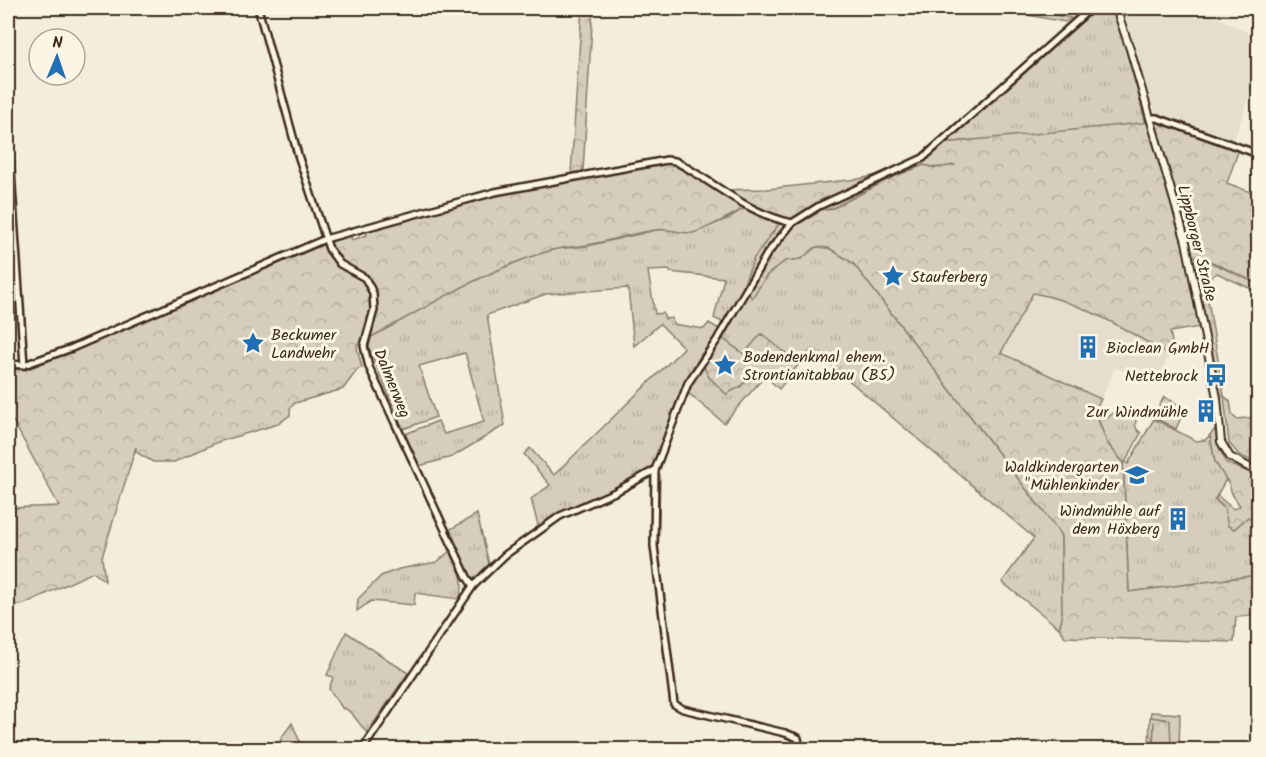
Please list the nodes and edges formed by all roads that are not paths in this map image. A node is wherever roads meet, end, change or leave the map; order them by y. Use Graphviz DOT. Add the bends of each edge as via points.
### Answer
graph roads {
  1 [pos="258,8"];
  2 [pos="1091,8"];
  3 [pos="1116,8"];
  4 [pos="1150,118"];
  5 [pos="8,127"];
  6 [pos="1258,153"];
  7 [pos="792,223"];
  8 [pos="325,239"];
  9 [pos="8,364"];
  10 [pos="24,365"];
  11 [pos="656,470"];
  12 [pos="1258,472"];
  13 [pos="473,586"];
  14 [pos="362,750"];
  15 [pos="801,750"];
  1 -- 8 [label="street, Dalmerweg"];
  2 -- 7 [label="street" via="923,158 819,206"];
  3 -- 4 [label="street, Lippborger Straße"];
  4 -- 6 [label="street"];
  4 -- 12 [label="street, Lippborger Straße" via="1190,257 1217,398 1221,442 1230,457"];
  5 -- 10 [label="street"];
  7 -- 8 [label="street" via="761,214 667,160 495,192"];
  7 -- 11 [label="street" via="767,254 688,383"];
  8 -- 10 [label="street"];
  8 -- 13 [label="street, Dalmerweg" via="335,260 370,286 375,302 364,346 369,367"];
  9 -- 10 [label="street"];
  11 -- 13 [label="street" via="560,516 504,555"];
  11 -- 15 [label="street" via="654,546 674,704 785,733 798,738"];
  13 -- 14 [label="street"];
}
